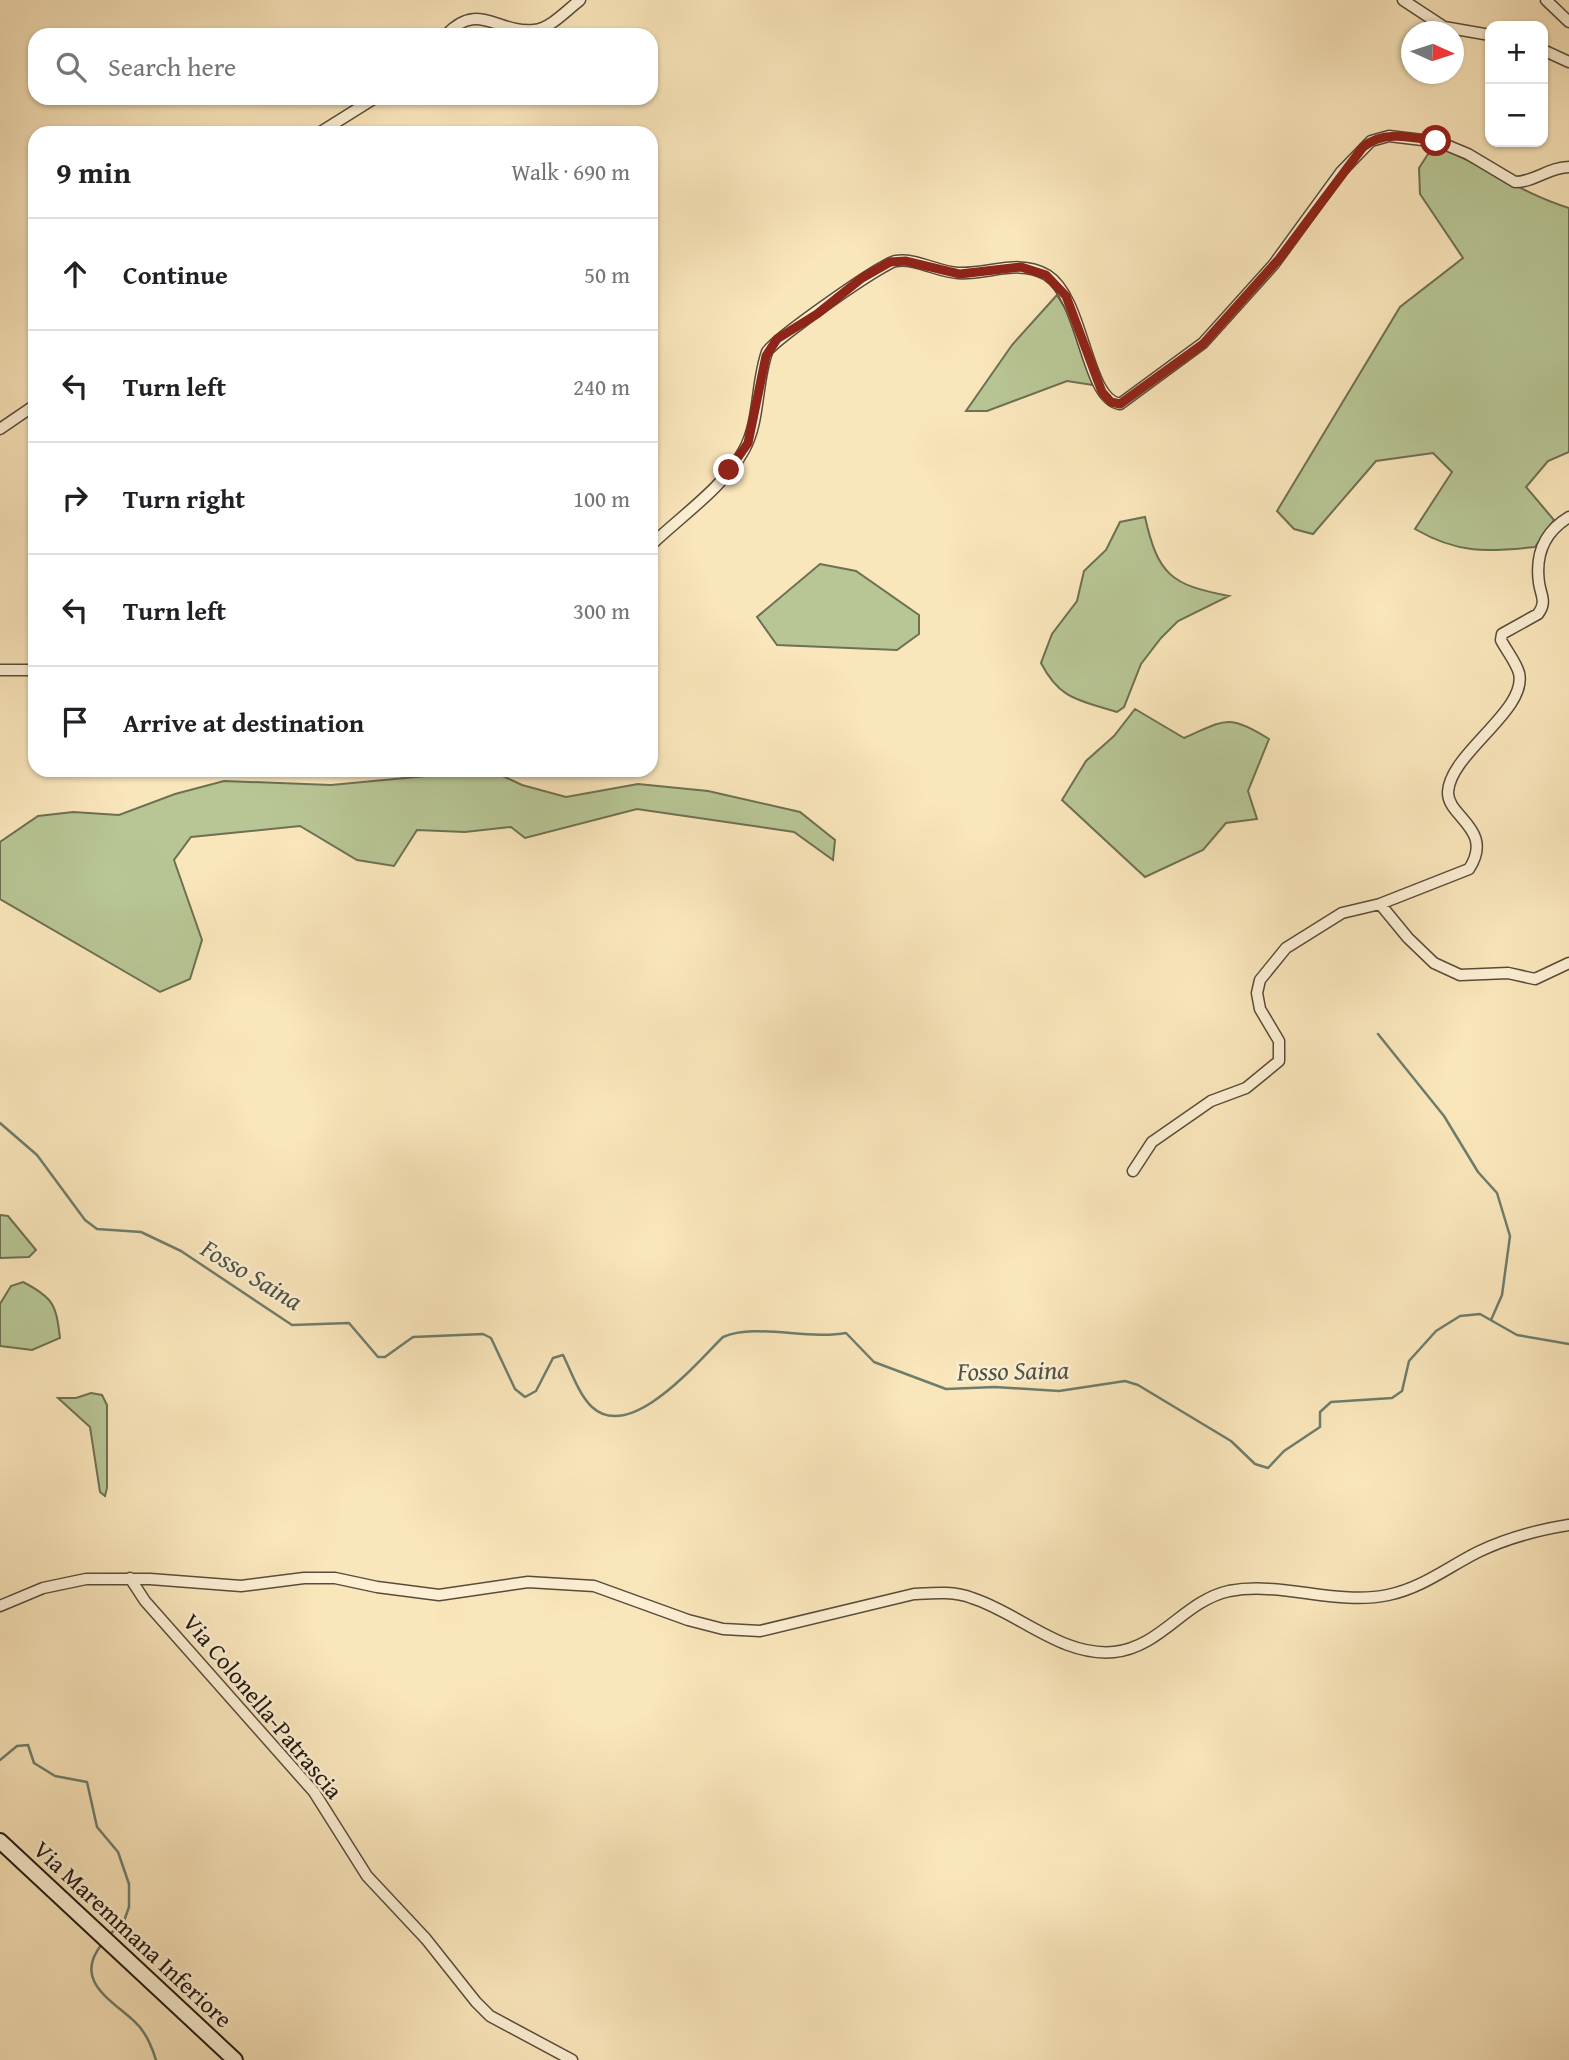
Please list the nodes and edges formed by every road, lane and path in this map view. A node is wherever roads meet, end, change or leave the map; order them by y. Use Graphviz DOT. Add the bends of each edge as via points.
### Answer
graph roads {
  1 [pos="580,0"];
  2 [pos="1403,0"];
  3 [pos="1546,0"];
  4 [pos="1569,22"];
  5 [pos="453,28"];
  6 [pos="516,28"];
  7 [pos="541,28"];
  8 [pos="1485,34"];
  9 [pos="1548,52"];
  10 [pos="1569,62"];
  11 [pos="364,105"];
  12 [pos="331,126"];
  13 [pos="1569,167"];
  14 [pos="28,410"];
  15 [pos="0,429"];
  16 [pos="1569,517"];
  17 [pos="658,538"];
  18 [pos="0,670"];
  19 [pos="28,670"];
  20 [pos="1380,904"];
  21 [pos="1569,963"];
  22 [pos="1133,1171"];
  23 [pos="1569,1525"];
  24 [pos="130,1578"];
  25 [pos="0,1606"];
  26 [pos="0,1841"];
  27 [pos="234,2060"];
  28 [pos="572,2060"];
  1 -- 7 [label="street"];
  2 -- 8 [label="street" via="1444,27"];
  3 -- 4 [label="street"];
  5 -- 6 [label="street" via="474,18"];
  9 -- 10 [label="street"];
  11 -- 12 [label="street"];
  13 -- 17 [label="street" via="1516,182 1443,143 1389,136 1371,141 1341,172 1279,259 1203,344 1120,404 1102,392 1074,313 1063,292 1046,275 1021,267 960,274 906,261 890,262 772,344 742,453"];
  14 -- 15 [label="street"];
  16 -- 20 [label="street" via="1542,542 1538,571 1542,609 1502,634 1520,676 1517,691 1496,725 1453,775 1448,792 1473,834 1474,862 1461,875"];
  18 -- 19 [label="street"];
  20 -- 21 [label="street" via="1434,963 1460,975 1508,973 1535,979"];
  20 -- 22 [label="street" via="1342,913 1286,948 1260,980 1257,993 1260,1009 1279,1041 1279,1060 1246,1088 1211,1101 1152,1142"];
  23 -- 24 [label="street" via="1514,1537 1435,1578 1391,1594 1359,1597 1292,1590 1229,1591 1197,1602 1147,1642 1113,1652 1059,1641 971,1597 939,1592 893,1598 760,1631 723,1629 594,1587 528,1582 439,1595 335,1578 241,1586"];
  24 -- 25 [label="street" via="86,1578 43,1588"];
  24 -- 28 [label="street, Via Colonella-Patrascia" via="145,1601 314,1792 367,1876 426,1939 476,2003 490,2016"];
  26 -- 27 [label="main road, Via Maremmana Inferiore"];
}
